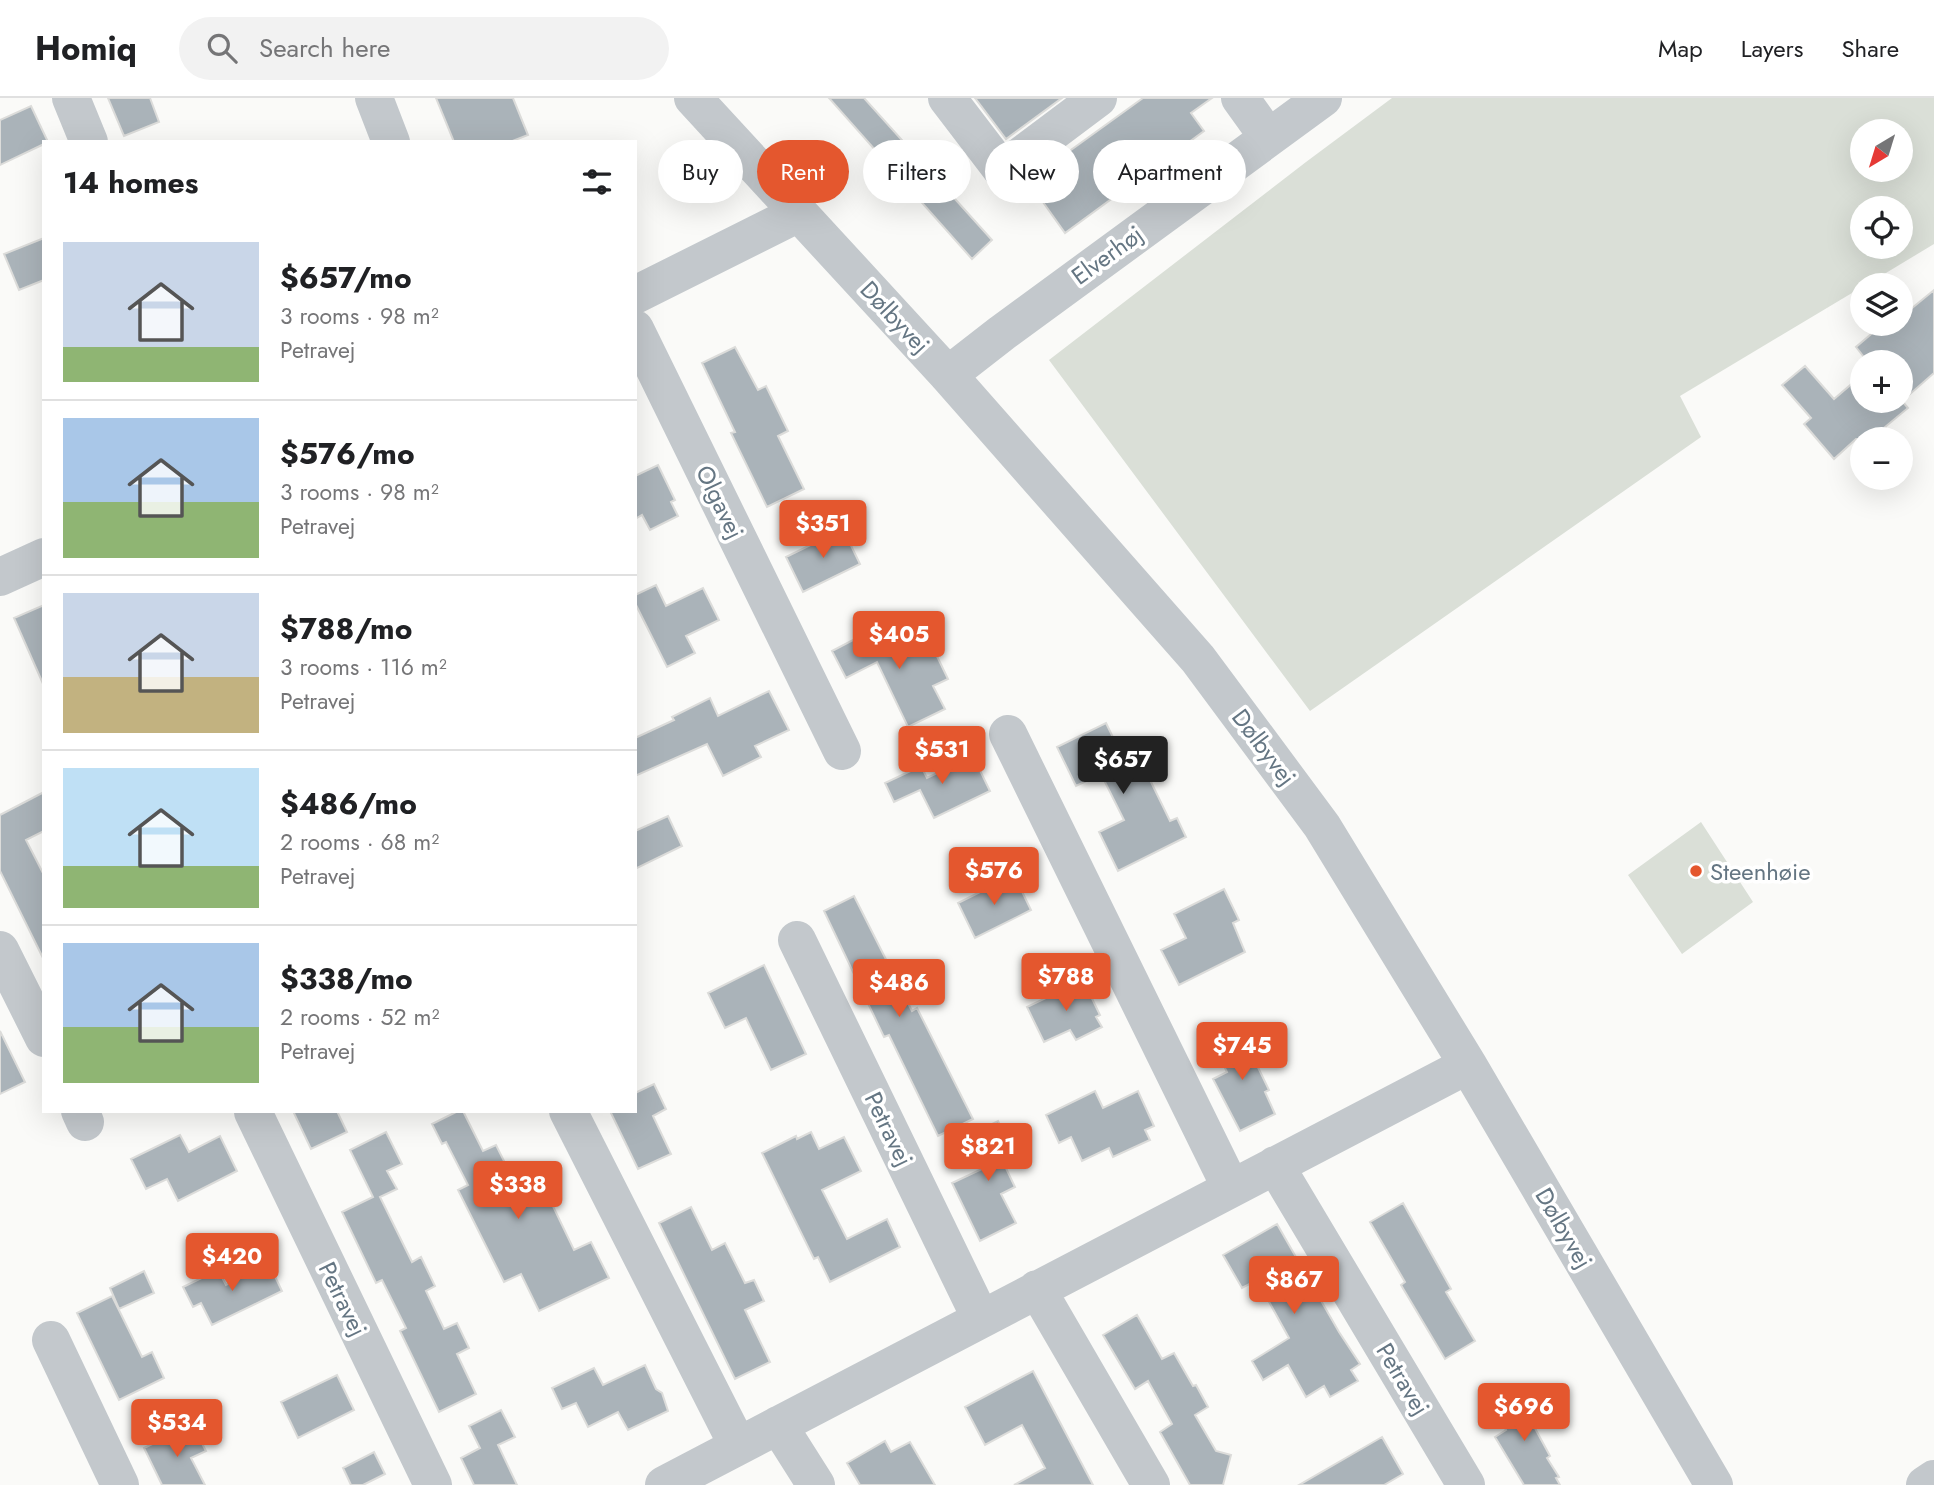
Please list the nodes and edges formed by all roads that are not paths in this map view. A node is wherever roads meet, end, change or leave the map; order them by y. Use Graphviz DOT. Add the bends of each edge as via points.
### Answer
graph roads {
  1 [pos="71,98"];
  2 [pos="374,98"];
  3 [pos="693,98"];
  4 [pos="947,98"];
  5 [pos="1098,98"];
  6 [pos="1240,98"];
  7 [pos="1323,98"];
  8 [pos="1268,136"];
  9 [pos="88,140"];
  10 [pos="390,140"];
  11 [pos="799,213"];
  12 [pos="637,294"];
  13 [pos="637,333"];
  14 [pos="948,375"];
  15 [pos="42,558"];
  16 [pos="0,576"];
  17 [pos="1008,734"];
  18 [pos="842,751"];
  19 [pos="797,940"];
  20 [pos="0,950"];
  21 [pos="42,1034"];
  22 [pos="1468,1065"];
  23 [pos="253,1113"];
  24 [pos="569,1113"];
  25 [pos="1275,1165"];
  26 [pos="1231,1188"];
  27 [pos="1037,1289"];
  28 [pos="981,1319"];
  29 [pos="51,1340"];
  30 [pos="778,1425"];
  31 [pos="738,1446"];
  32 [pos="1934,1479"];
  33 [pos="120,1485"];
  34 [pos="433,1485"];
  35 [pos="664,1485"];
  36 [pos="816,1485"];
  37 [pos="1151,1485"];
  38 [pos="1466,1485"];
  39 [pos="1714,1485"];
  40 [pos="1925,1485"];
  1 -- 9 [label="street"];
  2 -- 10 [label="street"];
  3 -- 11 [label="street, Dølbyvej"];
  4 -- 5 [label="street" via="1003,170"];
  6 -- 8 [label="street"];
  7 -- 8 [label="street, Elverhøj"];
  8 -- 14 [label="street, Elverhøj"];
  11 -- 12 [label="street"];
  11 -- 14 [label="street, Dølbyvej"];
  13 -- 18 [label="street, Olgavej"];
  14 -- 22 [label="street, Dølbyvej" via="1199,659 1322,826"];
  15 -- 16 [label="street"];
  17 -- 26 [label="street"];
  19 -- 28 [label="street, Petravej"];
  20 -- 21 [label="street"];
  22 -- 25 [label="street"];
  22 -- 39 [label="street, Dølbyvej"];
  23 -- 34 [label="street, Petravej"];
  24 -- 31 [label="street"];
  25 -- 26 [label="street"];
  25 -- 38 [label="street, Petravej"];
  26 -- 27 [label="street"];
  27 -- 28 [label="street"];
  27 -- 37 [label="street"];
  28 -- 30 [label="street"];
  29 -- 33 [label="street"];
  30 -- 31 [label="street"];
  30 -- 36 [label="street"];
  31 -- 35 [label="street"];
  32 -- 40 [label="street"];
}
